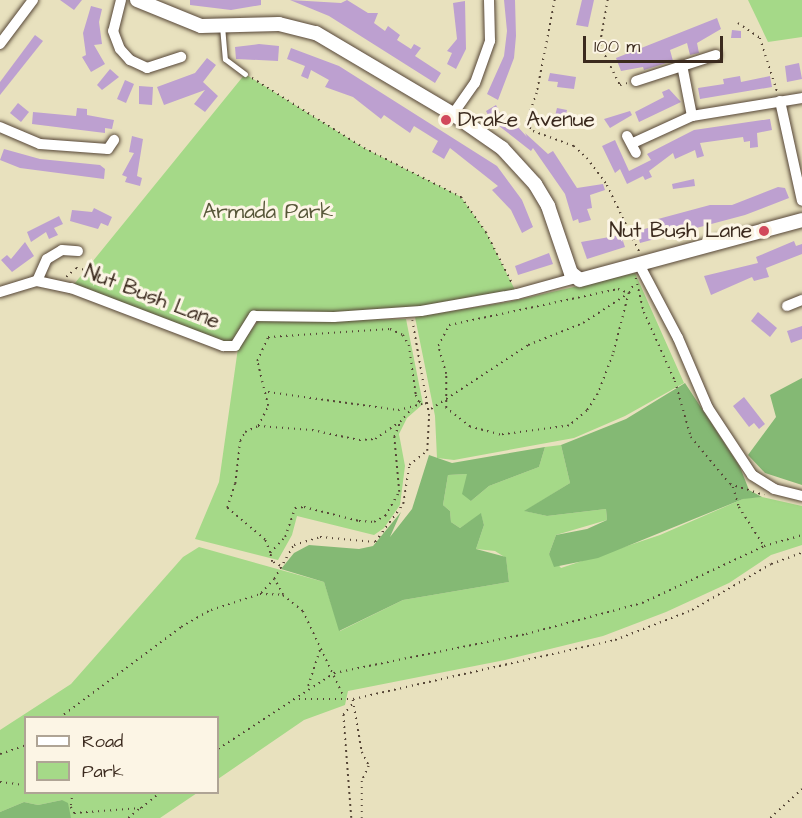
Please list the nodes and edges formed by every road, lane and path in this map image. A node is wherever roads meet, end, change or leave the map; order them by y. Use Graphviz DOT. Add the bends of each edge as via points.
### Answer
graph roads {
  1 [pos="33,0"];
  2 [pos="121,0"];
  3 [pos="489,0"];
  4 [pos="555,0"];
  5 [pos="608,0"];
  6 [pos="146,2"];
  7 [pos="738,22"];
  8 [pos="222,25"];
  9 [pos="0,44"];
  10 [pos="716,55"];
  11 [pos="182,57"];
  12 [pos="681,64"];
  13 [pos="245,74"];
  14 [pos="636,81"];
  15 [pos="802,98"];
  16 [pos="780,101"];
  17 [pos="453,114"];
  18 [pos="692,116"];
  19 [pos="1,130"];
  20 [pos="632,144"];
  21 [pos="111,149"];
  22 [pos="802,201"];
  23 [pos="802,220"];
  24 [pos="78,251"];
  25 [pos="642,267"];
  26 [pos="86,270"];
  27 [pos="64,279"];
  28 [pos="575,279"];
  29 [pos="37,281"];
  30 [pos="635,282"];
  31 [pos="0,292"];
  32 [pos="629,293"];
  33 [pos="517,294"];
  34 [pos="802,300"];
  35 [pos="787,306"];
  36 [pos="410,312"];
  37 [pos="266,391"];
  38 [pos="445,399"];
  39 [pos="423,404"];
  40 [pos="429,404"];
  41 [pos="412,408"];
  42 [pos="430,409"];
  43 [pos="400,422"];
  44 [pos="258,426"];
  45 [pos="732,485"];
  46 [pos="774,489"];
  47 [pos="802,496"];
  48 [pos="802,535"];
  49 [pos="764,546"];
  50 [pos="270,553"];
  51 [pos="802,553"];
  52 [pos="280,567"];
  53 [pos="274,579"];
  54 [pos="260,594"];
  55 [pos="283,595"];
  56 [pos="320,648"];
  57 [pos="334,673"];
  58 [pos="308,687"];
  59 [pos="345,697"];
  60 [pos="292,699"];
  61 [pos="353,701"];
  62 [pos="60,716"];
  63 [pos="24,746"];
  64 [pos="219,748"];
  65 [pos="0,754"];
  66 [pos="0,782"];
  67 [pos="24,785"];
  68 [pos="802,789"];
  69 [pos="73,794"];
  70 [pos="158,794"];
  71 [pos="141,808"];
  72 [pos="128,818"];
  73 [pos="351,818"];
  74 [pos="362,818"];
  75 [pos="770,818"];
  1 -- 9 [label="street"];
  2 -- 11 [label="street" via="113,31 120,49 130,60 147,68"];
  3 -- 17 [label="street" via="490,41 485,57 475,83"];
  4 -- 25 [label="path" via="537,93 526,123 533,131 574,147 587,158 607,185"];
  5 -- 14 [label="path" via="600,45 620,86"];
  6 -- 8 [label="street" via="187,23"];
  7 -- 16 [label="path" via="760,38"];
  8 -- 13 [label="lane" via="225,59"];
  8 -- 17 [label="street" via="279,24 316,33"];
  10 -- 12 [label="street"];
  12 -- 14 [label="street"];
  12 -- 18 [label="street"];
  13 -- 33 [label="path" via="373,153 461,197 486,231"];
  15 -- 16 [label="street"];
  16 -- 18 [label="street"];
  16 -- 22 [label="street"];
  17 -- 28 [label="street" via="502,148 535,184 548,206"];
  18 -- 20 [label="street"];
  19 -- 21 [label="street" via="40,144"];
  23 -- 25 [label="street, Nut Bush Lane"];
  24 -- 29 [label="street" via="62,250 47,259"];
  25 -- 28 [label="street, Nut Bush Lane"];
  25 -- 30 [label="path"];
  25 -- 46 [label="street" via="708,408 752,475"];
  26 -- 27 [label="path" via="76,268"];
  28 -- 33 [label="street, Nut Bush Lane"];
  29 -- 31 [label="street"];
  29 -- 36 [label="street, Nut Bush Lane" via="112,301 223,346 235,346 254,316"];
  30 -- 32 [label="path"];
  30 -- 45 [label="path" via="675,381 691,437"];
  32 -- 38 [label="path" via="583,323 528,345"];
  32 -- 38 [label="path" via="618,290 449,325 438,346 446,374"];
  32 -- 38 [label="path" via="598,394 588,411 569,426 500,435 471,427 446,408"];
  33 -- 36 [label="street, Nut Bush Lane"];
  34 -- 35 [label="street"];
  36 -- 40 [label="path"];
  37 -- 39 [label="path" via="257,361 268,336 390,328 403,335 409,345 416,395"];
  37 -- 41 [label="path" via="277,396 398,410"];
  37 -- 44 [label="path" via="268,406"];
  38 -- 42 [label="path"];
  39 -- 40 [label="path"];
  39 -- 41 [label="path"];
  40 -- 42 [label="path"];
  41 -- 43 [label="path"];
  42 -- 52 [label="path" via="427,451 409,465 403,504 381,538 366,544 320,537 294,545"];
  43 -- 44 [label="path" via="375,439 359,440 312,430"];
  43 -- 50 [label="path" via="394,437 399,492 386,516 374,522 359,521 295,508 285,537"];
  44 -- 50 [label="path" via="246,432 240,441 235,484 227,507 265,540"];
  45 -- 46 [label="path" via="762,495 770,495"];
  45 -- 49 [label="path" via="739,507"];
  46 -- 47 [label="street"];
  48 -- 49 [label="path"];
  49 -- 57 [label="path" via="642,603 526,634"];
  50 -- 52 [label="path" via="272,562"];
  51 -- 61 [label="path" via="771,564 692,610 615,640"];
  52 -- 53 [label="path"];
  53 -- 54 [label="path"];
  53 -- 55 [label="path"];
  54 -- 55 [label="path"];
  54 -- 62 [label="path" via="211,610 181,627"];
  55 -- 56 [label="path" via="303,611"];
  56 -- 57 [label="path"];
  56 -- 58 [label="path"];
  57 -- 58 [label="path"];
  57 -- 59 [label="path"];
  58 -- 60 [label="path"];
  59 -- 60 [label="path"];
  59 -- 61 [label="path"];
  60 -- 64 [label="path"];
  61 -- 73 [label="path" via="343,715"];
  61 -- 74 [label="path" via="362,752 369,766 362,781"];
  63 -- 65 [label="path"];
  66 -- 67 [label="path"];
  68 -- 75 [label="path"];
  69 -- 71 [label="path" via="74,813"];
  70 -- 71 [label="path"];
  71 -- 72 [label="path"];
}
